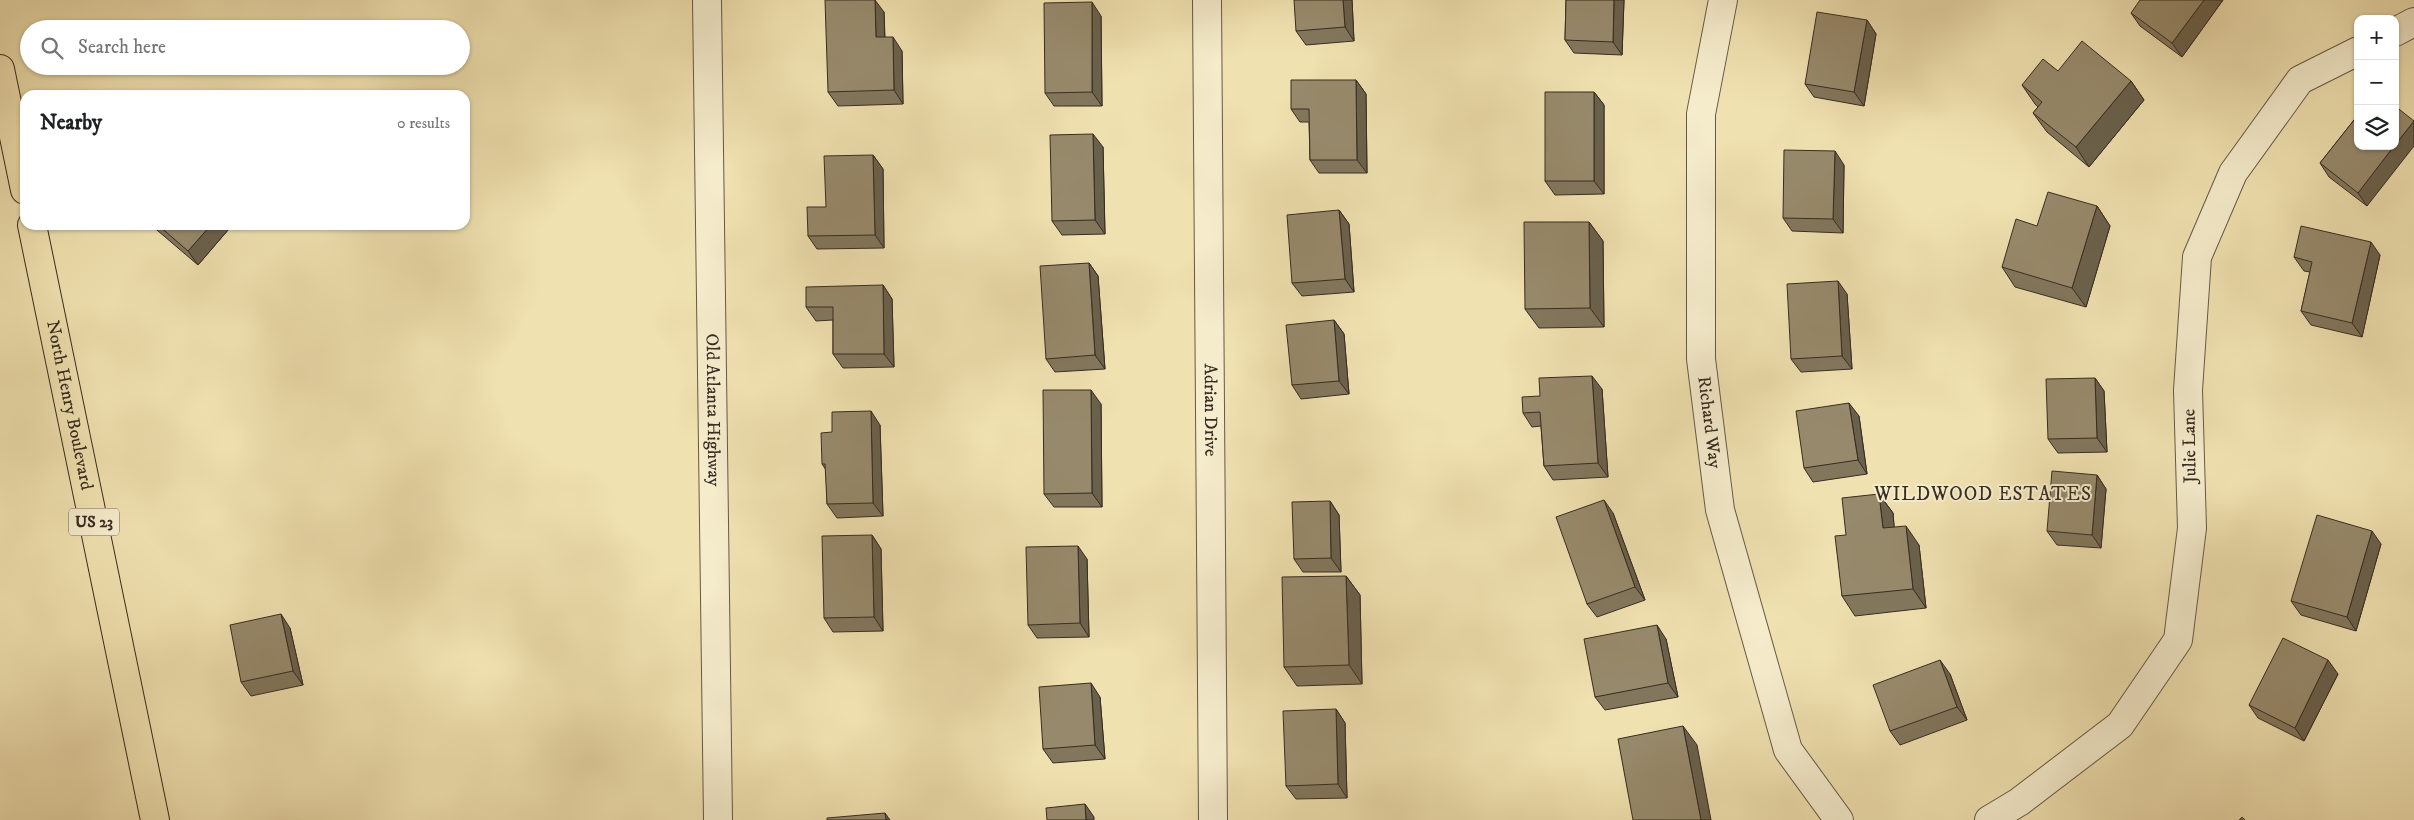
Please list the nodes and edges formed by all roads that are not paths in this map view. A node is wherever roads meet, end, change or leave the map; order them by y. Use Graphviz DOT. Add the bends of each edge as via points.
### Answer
graph roads {
  1 [pos="707,0"];
  2 [pos="1207,0"];
  3 [pos="1723,0"];
  4 [pos="2414,22"];
  5 [pos="2399,30"];
  6 [pos="2354,53"];
  7 [pos="0,68"];
  8 [pos="20,166"];
  9 [pos="33,230"];
  10 [pos="155,820"];
  11 [pos="718,820"];
  12 [pos="1213,820"];
  13 [pos="1839,820"];
  14 [pos="1989,820"];
  1 -- 11 [label="street, Old Atlanta Highway"];
  2 -- 12 [label="street, Adrian Drive"];
  3 -- 13 [label="street, Richard Way" via="1701,114 1701,359 1720,510 1788,750"];
  4 -- 5 [label="street"];
  6 -- 14 [label="street, Julie Lane" via="2300,80 2233,174 2196,257 2188,390 2192,528 2178,640 2120,725 2019,802"];
  7 -- 8 [label="main road"];
  9 -- 10 [label="main road, North Henry Boulevard / US 23"];
}
